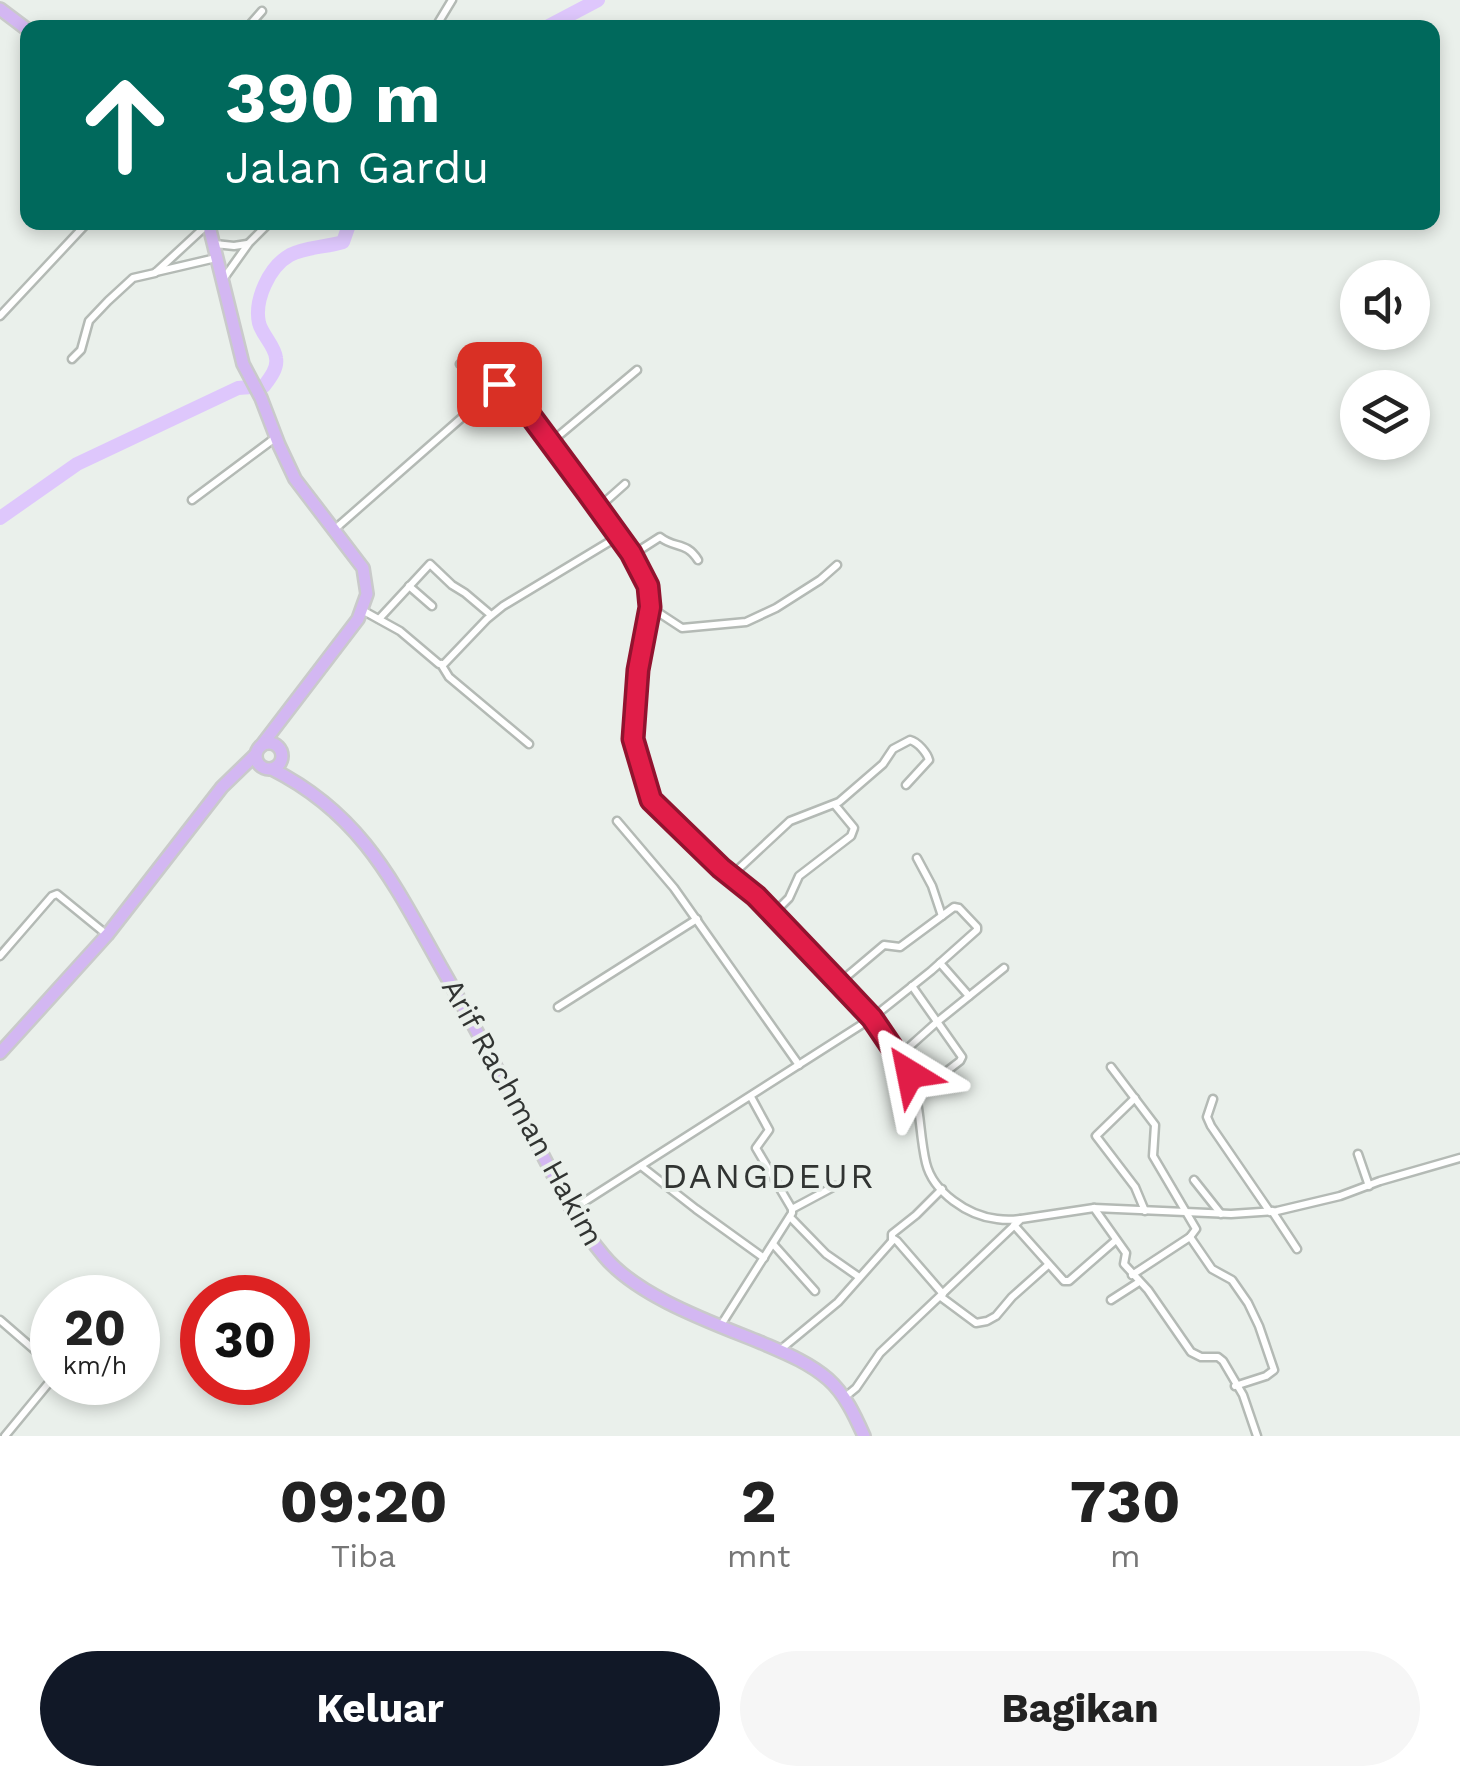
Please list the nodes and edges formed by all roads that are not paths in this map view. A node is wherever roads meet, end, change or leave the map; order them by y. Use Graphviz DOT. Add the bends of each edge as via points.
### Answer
graph roads {
  1 [pos="262,11"];
  2 [pos="255,20"];
  3 [pos="81,230"];
  4 [pos="201,230"];
  5 [pos="211,230"];
  6 [pos="262,230"];
  7 [pos="248,244"];
  8 [pos="216,251"];
  9 [pos="155,272"];
  10 [pos="224,278"];
  11 [pos="0,316"];
  12 [pos="72,358"];
  13 [pos="460,364"];
  14 [pos="637,370"];
  15 [pos="499,384"];
  16 [pos="276,437"];
  17 [pos="550,444"];
  18 [pos="625,484"];
  19 [pos="192,500"];
  20 [pos="598,508"];
  21 [pos="334,531"];
  22 [pos="619,536"];
  23 [pos="632,555"];
  24 [pos="698,560"];
  25 [pos="837,565"];
  26 [pos="409,586"];
  27 [pos="432,606"];
  28 [pos="650,607"];
  29 [pos="362,610"];
  30 [pos="491,616"];
  31 [pos="379,619"];
  32 [pos="441,664"];
  33 [pos="529,744"];
  34 [pos="263,748"];
  35 [pos="273,766"];
  36 [pos="234,774"];
  37 [pos="906,785"];
  38 [pos="835,804"];
  39 [pos="617,821"];
  40 [pos="917,858"];
  41 [pos="732,876"];
  42 [pos="772,914"];
  43 [pos="942,916"];
  44 [pos="697,920"];
  45 [pos="107,935"];
  46 [pos="0,956"];
  47 [pos="940,963"];
  48 [pos="1004,968"];
  49 [pos="839,983"];
  50 [pos="912,986"];
  51 [pos="969,996"];
  52 [pos="558,1007"];
  53 [pos="868,1020"];
  54 [pos="937,1022"];
  55 [pos="0,1053"];
  56 [pos="900,1056"];
  57 [pos="799,1065"];
  58 [pos="1111,1067"];
  59 [pos="916,1095"];
  60 [pos="750,1096"];
  61 [pos="1134,1098"];
  62 [pos="1213,1099"];
  63 [pos="1358,1154"];
  64 [pos="1460,1158"];
  65 [pos="642,1166"];
  66 [pos="1194,1180"];
  67 [pos="835,1186"];
  68 [pos="1369,1186"];
  69 [pos="942,1190"];
  70 [pos="1094,1208"];
  71 [pos="572,1210"];
  72 [pos="1145,1210"];
  73 [pos="1271,1211"];
  74 [pos="1188,1212"];
  75 [pos="791,1213"];
  76 [pos="1222,1214"];
  77 [pos="1016,1221"];
  78 [pos="1190,1237"];
  79 [pos="892,1240"];
  80 [pos="1116,1240"];
  81 [pos="772,1244"];
  82 [pos="1297,1250"];
  83 [pos="764,1258"];
  84 [pos="1048,1265"];
  85 [pos="1132,1275"];
  86 [pos="860,1278"];
  87 [pos="1138,1282"];
  88 [pos="814,1291"];
  89 [pos="942,1296"];
  90 [pos="1110,1300"];
  91 [pos="0,1320"];
  92 [pos="721,1326"];
  93 [pos="30,1346"];
  94 [pos="780,1351"];
  95 [pos="1235,1386"];
  96 [pos="844,1398"];
  97 [pos="30,1405"];
  98 [pos="861,1434"];
  99 [pos="5,1436"];
  100 [pos="1257,1436"];
  1 -- 2 [label="street"];
  3 -- 11 [label="street"];
  4 -- 9 [label="street"];
  5 -- 8 [label="main road"];
  6 -- 7 [label="street"];
  7 -- 8 [label="street"];
  7 -- 10 [label="street"];
  8 -- 9 [label="street"];
  8 -- 10 [label="main road"];
  9 -- 12 [label="street" via="134,278 91,318"];
  10 -- 16 [label="main road" via="244,364"];
  13 -- 15 [label="street"];
  14 -- 17 [label="street"];
  15 -- 17 [label="street"];
  15 -- 21 [label="street"];
  16 -- 19 [label="street"];
  16 -- 21 [label="main road"];
  17 -- 20 [label="street"];
  18 -- 20 [label="street"];
  20 -- 22 [label="street"];
  21 -- 29 [label="main road" via="363,568"];
  22 -- 23 [label="street"];
  22 -- 30 [label="street"];
  23 -- 24 [label="street" via="660,537 683,545"];
  23 -- 28 [label="street"];
  25 -- 28 [label="street" via="791,600 746,622 682,628"];
  26 -- 27 [label="street"];
  26 -- 30 [label="street" via="432,564"];
  26 -- 31 [label="street"];
  28 -- 41 [label="street" via="634,748 651,800"];
  29 -- 31 [label="street"];
  29 -- 34 [label="main road"];
  30 -- 32 [label="street"];
  31 -- 32 [label="street"];
  32 -- 33 [label="street"];
  34 -- 35 [label="main road" via="257,764"];
  34 -- 35 [label="main road" via="280,750"];
  34 -- 36 [label="main road"];
  35 -- 36 [label="main road"];
  35 -- 71 [label="main road, Arif Rachman Hakim" via="352,829 398,888"];
  36 -- 45 [label="main road"];
  37 -- 38 [label="street" via="929,760 910,740"];
  38 -- 41 [label="street" via="790,821"];
  38 -- 42 [label="street" via="854,828 851,836 800,876"];
  39 -- 44 [label="street"];
  40 -- 43 [label="street"];
  41 -- 42 [label="street"];
  42 -- 49 [label="street"];
  43 -- 47 [label="street" via="957,907 978,929"];
  43 -- 49 [label="street" via="900,948 884,945"];
  44 -- 52 [label="street"];
  44 -- 57 [label="street"];
  45 -- 46 [label="street" via="57,894"];
  45 -- 55 [label="main road"];
  47 -- 50 [label="street"];
  47 -- 51 [label="street"];
  48 -- 51 [label="street"];
  49 -- 53 [label="street"];
  50 -- 53 [label="street"];
  50 -- 54 [label="street"];
  51 -- 54 [label="street"];
  53 -- 56 [label="street"];
  53 -- 57 [label="street"];
  54 -- 56 [label="street"];
  54 -- 59 [label="street" via="962,1059"];
  56 -- 59 [label="street"];
  57 -- 60 [label="street"];
  58 -- 61 [label="street"];
  59 -- 69 [label="street" via="926,1163"];
  60 -- 65 [label="street"];
  60 -- 75 [label="street" via="769,1130 756,1148"];
  61 -- 72 [label="street" via="1096,1136"];
  61 -- 74 [label="street" via="1156,1125 1154,1156"];
  62 -- 73 [label="street" via="1210,1126"];
  63 -- 68 [label="street"];
  64 -- 68 [label="street"];
  65 -- 71 [label="street"];
  65 -- 83 [label="street"];
  66 -- 76 [label="street"];
  67 -- 75 [label="street"];
  68 -- 73 [label="street"];
  69 -- 77 [label="street" via="966,1209"];
  69 -- 79 [label="street"];
  70 -- 72 [label="street"];
  70 -- 77 [label="street"];
  70 -- 80 [label="street"];
  71 -- 92 [label="main road, Arif Rachman Hakim" via="624,1276"];
  72 -- 74 [label="street"];
  73 -- 76 [label="street"];
  73 -- 82 [label="street"];
  74 -- 76 [label="street"];
  74 -- 78 [label="street" via="1196,1229"];
  75 -- 81 [label="street"];
  75 -- 86 [label="street" via="826,1254"];
  77 -- 84 [label="street"];
  77 -- 89 [label="street"];
  78 -- 85 [label="street"];
  78 -- 95 [label="street" via="1212,1270 1232,1280 1248,1303 1274,1370"];
  79 -- 86 [label="street"];
  79 -- 89 [label="street"];
  80 -- 84 [label="street" via="1069,1281"];
  80 -- 85 [label="street"];
  81 -- 83 [label="street"];
  81 -- 88 [label="street"];
  83 -- 92 [label="street"];
  84 -- 89 [label="street" via="987,1322 976,1323"];
  85 -- 87 [label="street"];
  86 -- 94 [label="street"];
  87 -- 90 [label="street"];
  87 -- 95 [label="street" via="1191,1352 1220,1358"];
  89 -- 96 [label="street" via="880,1352"];
  91 -- 93 [label="street"];
  92 -- 94 [label="main road, Arif Rachman Hakim"];
  94 -- 96 [label="main road, Arif Rachman Hakim" via="810,1365"];
  95 -- 100 [label="street"];
  96 -- 98 [label="main road, Arif Rachman Hakim"];
  97 -- 99 [label="street"];
}
